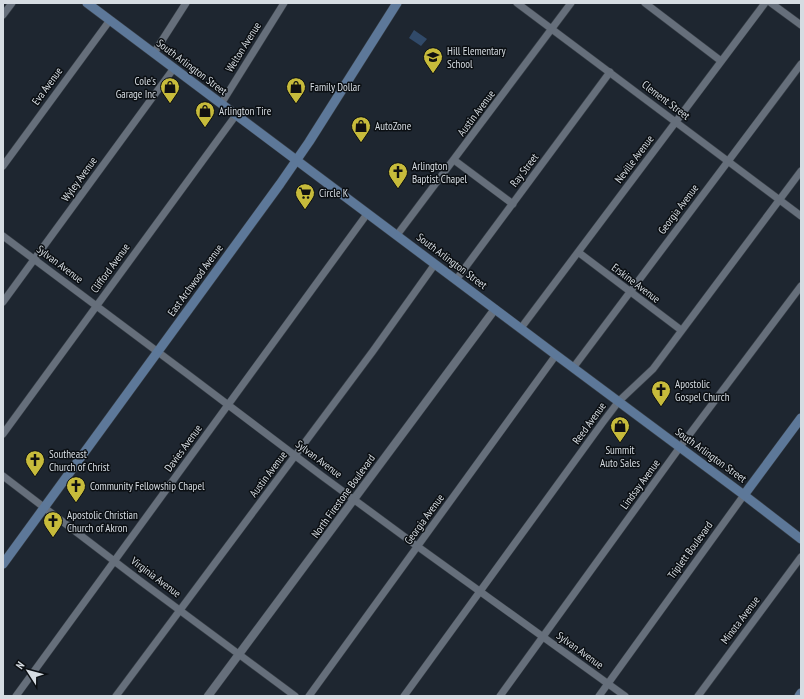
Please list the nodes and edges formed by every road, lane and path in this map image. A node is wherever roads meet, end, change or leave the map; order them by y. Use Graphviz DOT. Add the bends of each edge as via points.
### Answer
graph roads {
  1 [pos="12,3"];
  2 [pos="87,3"];
  3 [pos="186,3"];
  4 [pos="284,3"];
  5 [pos="397,3"];
  6 [pos="517,3"];
  7 [pos="571,3"];
  8 [pos="644,3"];
  9 [pos="765,3"];
  10 [pos="771,3"];
  11 [pos="3,15"];
  12 [pos="110,20"];
  13 [pos="801,25"];
  14 [pos="552,29"];
  15 [pos="154,53"];
  16 [pos="721,61"];
  17 [pos="801,64"];
  18 [pos="174,68"];
  19 [pos="610,72"];
  20 [pos="221,104"];
  21 [pos="236,115"];
  22 [pos="676,122"];
  23 [pos="297,160"];
  24 [pos="454,160"];
  25 [pos="728,161"];
  26 [pos="3,166"];
  27 [pos="801,171"];
  28 [pos="780,200"];
  29 [pos="513,204"];
  30 [pos="367,214"];
  31 [pos="801,216"];
  32 [pos="397,235"];
  33 [pos="3,236"];
  34 [pos="578,252"];
  35 [pos="35,259"];
  36 [pos="435,264"];
  37 [pos="456,280"];
  38 [pos="801,286"];
  39 [pos="630,292"];
  40 [pos="3,302"];
  41 [pos="96,306"];
  42 [pos="495,309"];
  43 [pos="521,328"];
  44 [pos="681,330"];
  45 [pos="158,352"];
  46 [pos="556,355"];
  47 [pos="573,368"];
  48 [pos="619,401"];
  49 [pos="228,405"];
  50 [pos="801,418"];
  51 [pos="3,434"];
  52 [pos="680,447"];
  53 [pos="295,455"];
  54 [pos="3,476"];
  55 [pos="744,494"];
  56 [pos="354,499"];
  57 [pos="44,507"];
  58 [pos="801,539"];
  59 [pos="417,546"];
  60 [pos="801,557"];
  61 [pos="115,560"];
  62 [pos="3,564"];
  63 [pos="480,591"];
  64 [pos="180,610"];
  65 [pos="542,636"];
  66 [pos="239,654"];
  67 [pos="607,684"];
  68 [pos="801,694"];
  69 [pos="16,696"];
  70 [pos="116,696"];
  71 [pos="208,696"];
  72 [pos="295,696"];
  73 [pos="309,696"];
  74 [pos="404,696"];
  75 [pos="500,696"];
  76 [pos="599,696"];
  77 [pos="625,696"];
  78 [pos="698,696"];
  79 [pos="799,696"];
  1 -- 11 [label="street"];
  2 -- 12 [label="main road, South Arlington Street"];
  3 -- 15 [label="street"];
  4 -- 20 [label="street, Welton Avenue"];
  5 -- 23 [label="main road, East Archwood Avenue"];
  6 -- 14 [label="street, Clement Street"];
  7 -- 14 [label="street, Austin Avenue"];
  8 -- 16 [label="street"];
  9 -- 16 [label="street, Neville Avenue"];
  10 -- 13 [label="street"];
  12 -- 15 [label="main road, South Arlington Street"];
  12 -- 26 [label="street, Eva Avenue"];
  14 -- 19 [label="street, Clement Street"];
  14 -- 24 [label="street, Austin Avenue"];
  15 -- 18 [label="main road, South Arlington Street"];
  16 -- 22 [label="street, Neville Avenue"];
  17 -- 25 [label="street, Georgia Avenue"];
  18 -- 20 [label="main road, South Arlington Street"];
  18 -- 35 [label="street, Wyley Avenue"];
  19 -- 22 [label="street, Clement Street"];
  19 -- 29 [label="street, Ray Street"];
  20 -- 21 [label="main road, South Arlington Street"];
  21 -- 23 [label="main road, South Arlington Street"];
  21 -- 41 [label="street, Clifford Avenue"];
  22 -- 25 [label="street, Clement Street"];
  22 -- 34 [label="street, Neville Avenue"];
  23 -- 30 [label="main road, South Arlington Street"];
  23 -- 45 [label="main road, East Archwood Avenue"];
  24 -- 29 [label="street"];
  24 -- 32 [label="street, Austin Avenue"];
  25 -- 28 [label="street, Clement Street"];
  25 -- 39 [label="street, Georgia Avenue"];
  27 -- 28 [label="street, Reed Avenue"];
  28 -- 31 [label="street, Clement Street"];
  28 -- 44 [label="street, Reed Avenue"];
  29 -- 37 [label="street, Ray Street"];
  30 -- 32 [label="main road, South Arlington Street"];
  30 -- 49 [label="street, Davies Avenue"];
  32 -- 36 [label="main road, South Arlington Street"];
  33 -- 35 [label="street, Sylvan Avenue"];
  34 -- 39 [label="street, Erskine Avenue"];
  34 -- 43 [label="street, Neville Avenue"];
  35 -- 40 [label="street, Wyley Avenue"];
  35 -- 41 [label="street, Sylvan Avenue"];
  36 -- 37 [label="main road, South Arlington Street"];
  36 -- 53 [label="street, Austin Avenue"];
  37 -- 42 [label="main road, South Arlington Street"];
  38 -- 52 [label="street, Lindsay Avenue"];
  39 -- 44 [label="street, Erskine Avenue"];
  39 -- 47 [label="street, Georgia Avenue"];
  41 -- 45 [label="street, Sylvan Avenue"];
  41 -- 51 [label="street, Clifford Avenue"];
  42 -- 43 [label="main road, South Arlington Street"];
  42 -- 56 [label="street, North Firestone Boulevard"];
  43 -- 46 [label="main road, South Arlington Street"];
  44 -- 48 [label="street, Reed Avenue" via="653,369"];
  45 -- 49 [label="street, Sylvan Avenue"];
  45 -- 57 [label="main road, East Archwood Avenue"];
  46 -- 47 [label="main road, South Arlington Street"];
  46 -- 59 [label="street, Georgia Avenue"];
  47 -- 48 [label="main road, South Arlington Street"];
  48 -- 52 [label="main road, South Arlington Street"];
  48 -- 63 [label="street, Reed Avenue"];
  49 -- 53 [label="street, Sylvan Avenue"];
  49 -- 61 [label="street, Davies Avenue"];
  50 -- 55 [label="main road, Triplett Boulevard"];
  52 -- 55 [label="main road, South Arlington Street"];
  52 -- 65 [label="street, Lindsay Avenue"];
  53 -- 56 [label="street, Sylvan Avenue"];
  53 -- 64 [label="street, Austin Avenue"];
  54 -- 57 [label="street, Virginia Avenue"];
  55 -- 58 [label="main road, South Arlington Street"];
  55 -- 67 [label="street, Triplett Boulevard"];
  56 -- 59 [label="street, Sylvan Avenue"];
  56 -- 66 [label="street, North Firestone Boulevard"];
  57 -- 61 [label="street, Virginia Avenue"];
  57 -- 62 [label="main road, East Archwood Avenue"];
  59 -- 63 [label="street, Sylvan Avenue"];
  59 -- 73 [label="street, Georgia Avenue"];
  60 -- 78 [label="street, Minota Avenue"];
  61 -- 64 [label="street, Virginia Avenue"];
  61 -- 69 [label="street, Davies Avenue"];
  63 -- 65 [label="street, Sylvan Avenue"];
  63 -- 74 [label="street, Reed Avenue"];
  64 -- 66 [label="street, Virginia Avenue"];
  64 -- 70 [label="street, Austin Avenue"];
  65 -- 67 [label="street, Sylvan Avenue"];
  65 -- 75 [label="street, Lindsay Avenue"];
  66 -- 71 [label="street, North Firestone Boulevard"];
  66 -- 72 [label="street, Virginia Avenue"];
  67 -- 76 [label="street, Triplett Boulevard"];
  67 -- 77 [label="street, Sylvan Avenue"];
  68 -- 79 [label="main road"];
}
